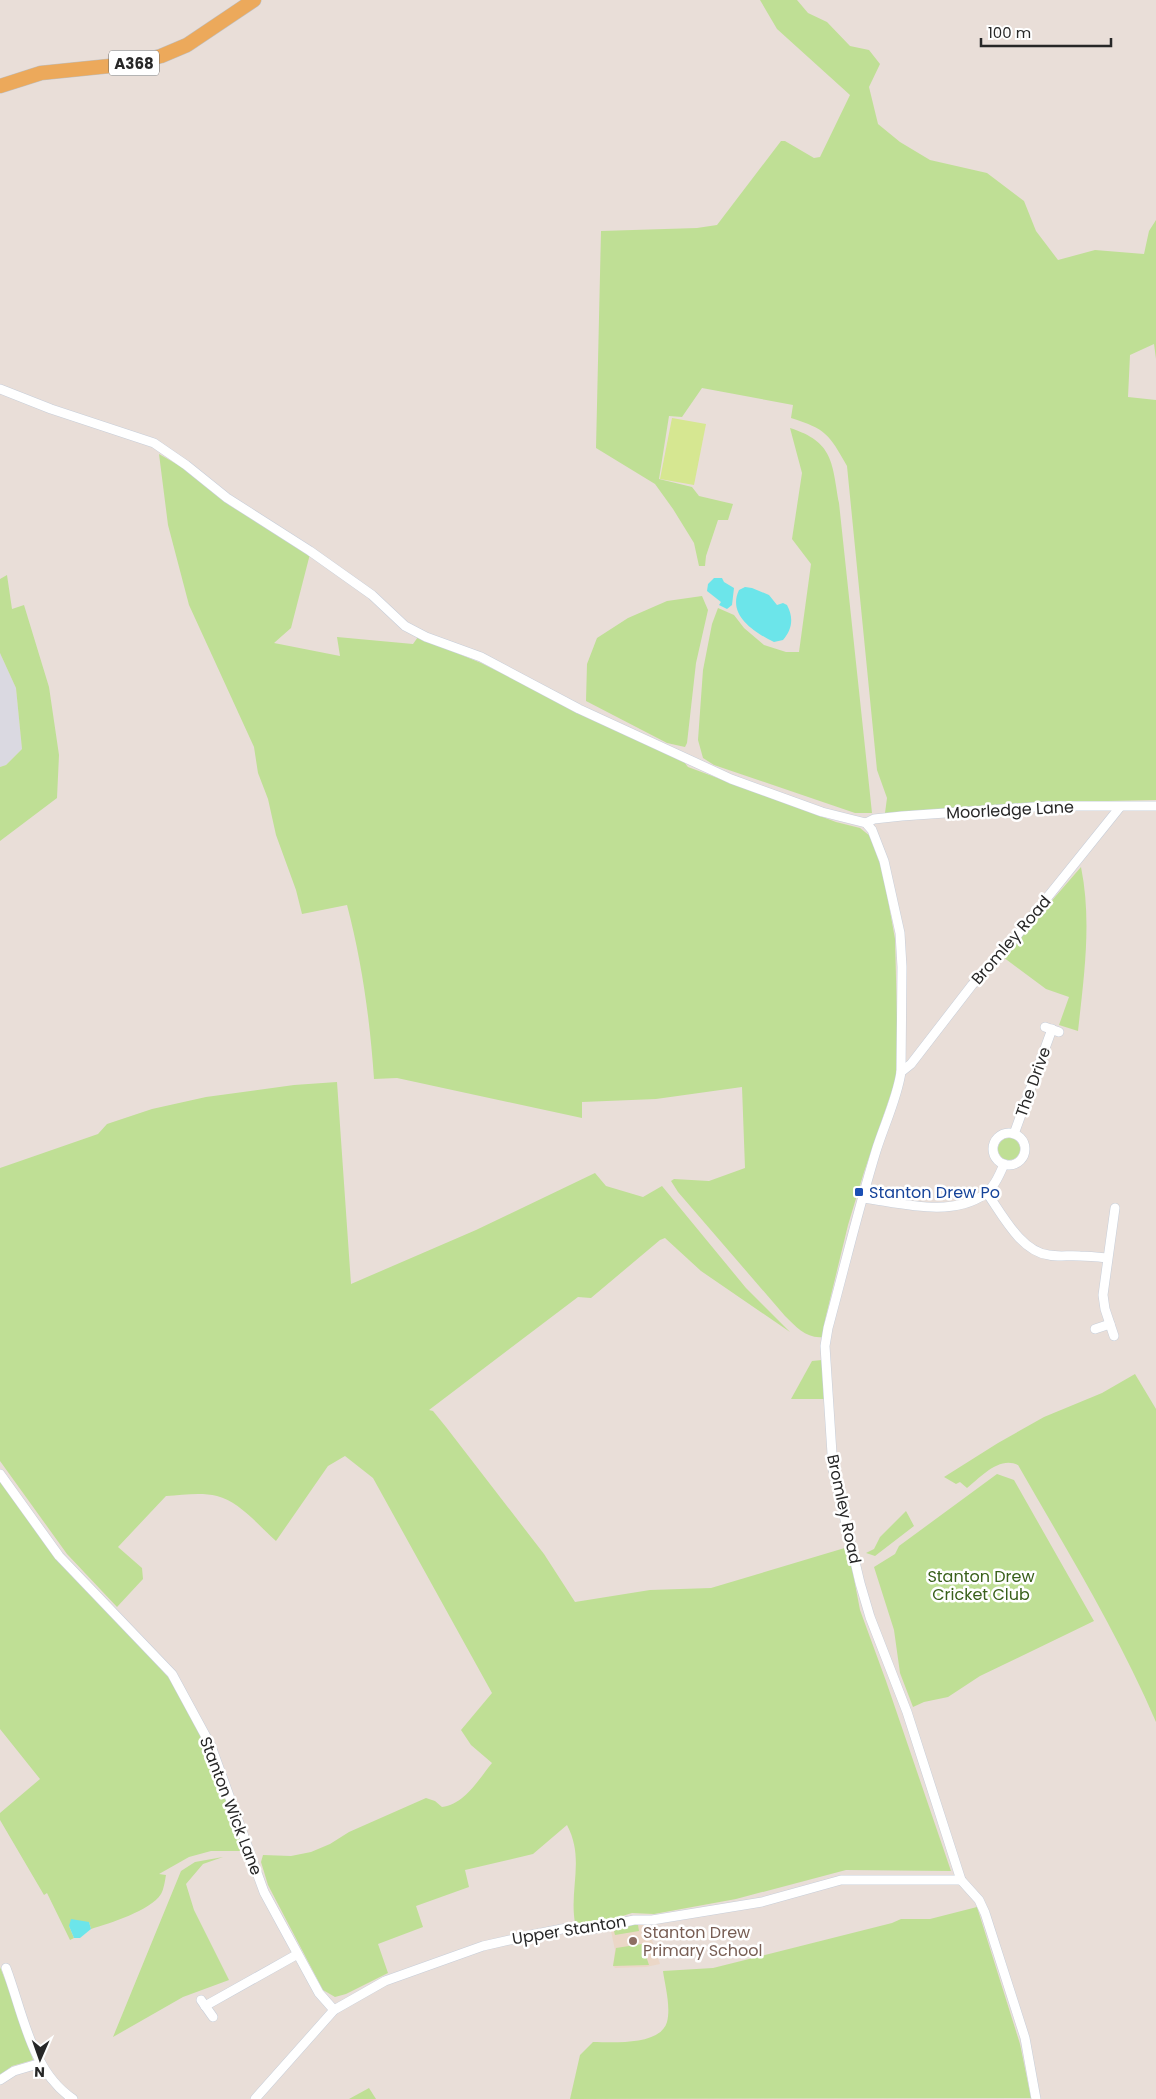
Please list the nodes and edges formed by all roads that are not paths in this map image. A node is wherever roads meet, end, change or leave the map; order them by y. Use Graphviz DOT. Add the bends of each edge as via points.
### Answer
graph roads {
  1 [pos="254,0"];
  2 [pos="0,86"];
  3 [pos="0,389"];
  4 [pos="1156,806"];
  5 [pos="1120,807"];
  6 [pos="866,823"];
  7 [pos="1052,1029"];
  8 [pos="901,1072"];
  9 [pos="1014,1134"];
  10 [pos="1004,1164"];
  11 [pos="987,1193"];
  12 [pos="863,1198"];
  13 [pos="1115,1208"];
  14 [pos="1107,1258"];
  15 [pos="1110,1324"];
  16 [pos="1095,1329"];
  17 [pos="1114,1336"];
  18 [pos="0,1474"];
  19 [pos="961,1880"];
  20 [pos="296,1955"];
  21 [pos="6,1968"];
  22 [pos="334,2010"];
  23 [pos="213,2017"];
  24 [pos="41,2063"];
  25 [pos="0,2080"];
  26 [pos="74,2099"];
  27 [pos="255,2099"];
  28 [pos="1036,2099"];
  1 -- 2 [label="main road, A368" via="187,45 161,56 129,64 41,74"];
  3 -- 6 [label="street" via="154,444 228,498 310,551 372,596 405,626 426,637 481,657 579,709 731,779 822,812"];
  4 -- 5 [label="street, Moorledge Lane"];
  5 -- 6 [label="street, Moorledge Lane" via="996,810 874,819"];
  5 -- 8 [label="street, Bromley Road" via="1010,944 972,985 911,1064"];
  6 -- 8 [label="street, Bromley Road" via="884,861 900,933"];
  7 -- 9 [label="street, The Drive"];
  8 -- 12 [label="street, Bromley Road"];
  9 -- 10 [label="street, The Drive" via="1023,1142 1023,1156 1015,1164"];
  9 -- 10 [label="street, The Drive" via="1003,1134 993,1146 996,1158"];
  10 -- 11 [label="street"];
  11 -- 12 [label="street" via="963,1204 936,1208"];
  11 -- 14 [label="street" via="1020,1239 1038,1253"];
  12 -- 19 [label="street, Bromley Road" via="825,1346 833,1469 870,1616 907,1712"];
  13 -- 14 [label="street"];
  14 -- 15 [label="street" via="1103,1295"];
  15 -- 16 [label="street"];
  15 -- 17 [label="street"];
  18 -- 20 [label="street, Stanton Wick Lane" via="59,1556 172,1674 211,1746 264,1892"];
  19 -- 22 [label="street, Upper Stanton" via="841,1880 762,1902 652,1920 634,1920 588,1930 567,1928 531,1935 483,1946 394,1978"];
  19 -- 28 [label="street" via="979,1900 985,1914 1024,2038"];
  20 -- 22 [label="street, Stanton Wick Lane" via="319,1993"];
  20 -- 23 [label="street" via="203,2003"];
  21 -- 24 [label="street"];
  22 -- 27 [label="street, Upper Stanton"];
  24 -- 25 [label="street"];
  24 -- 26 [label="street" via="59,2090"];
}
